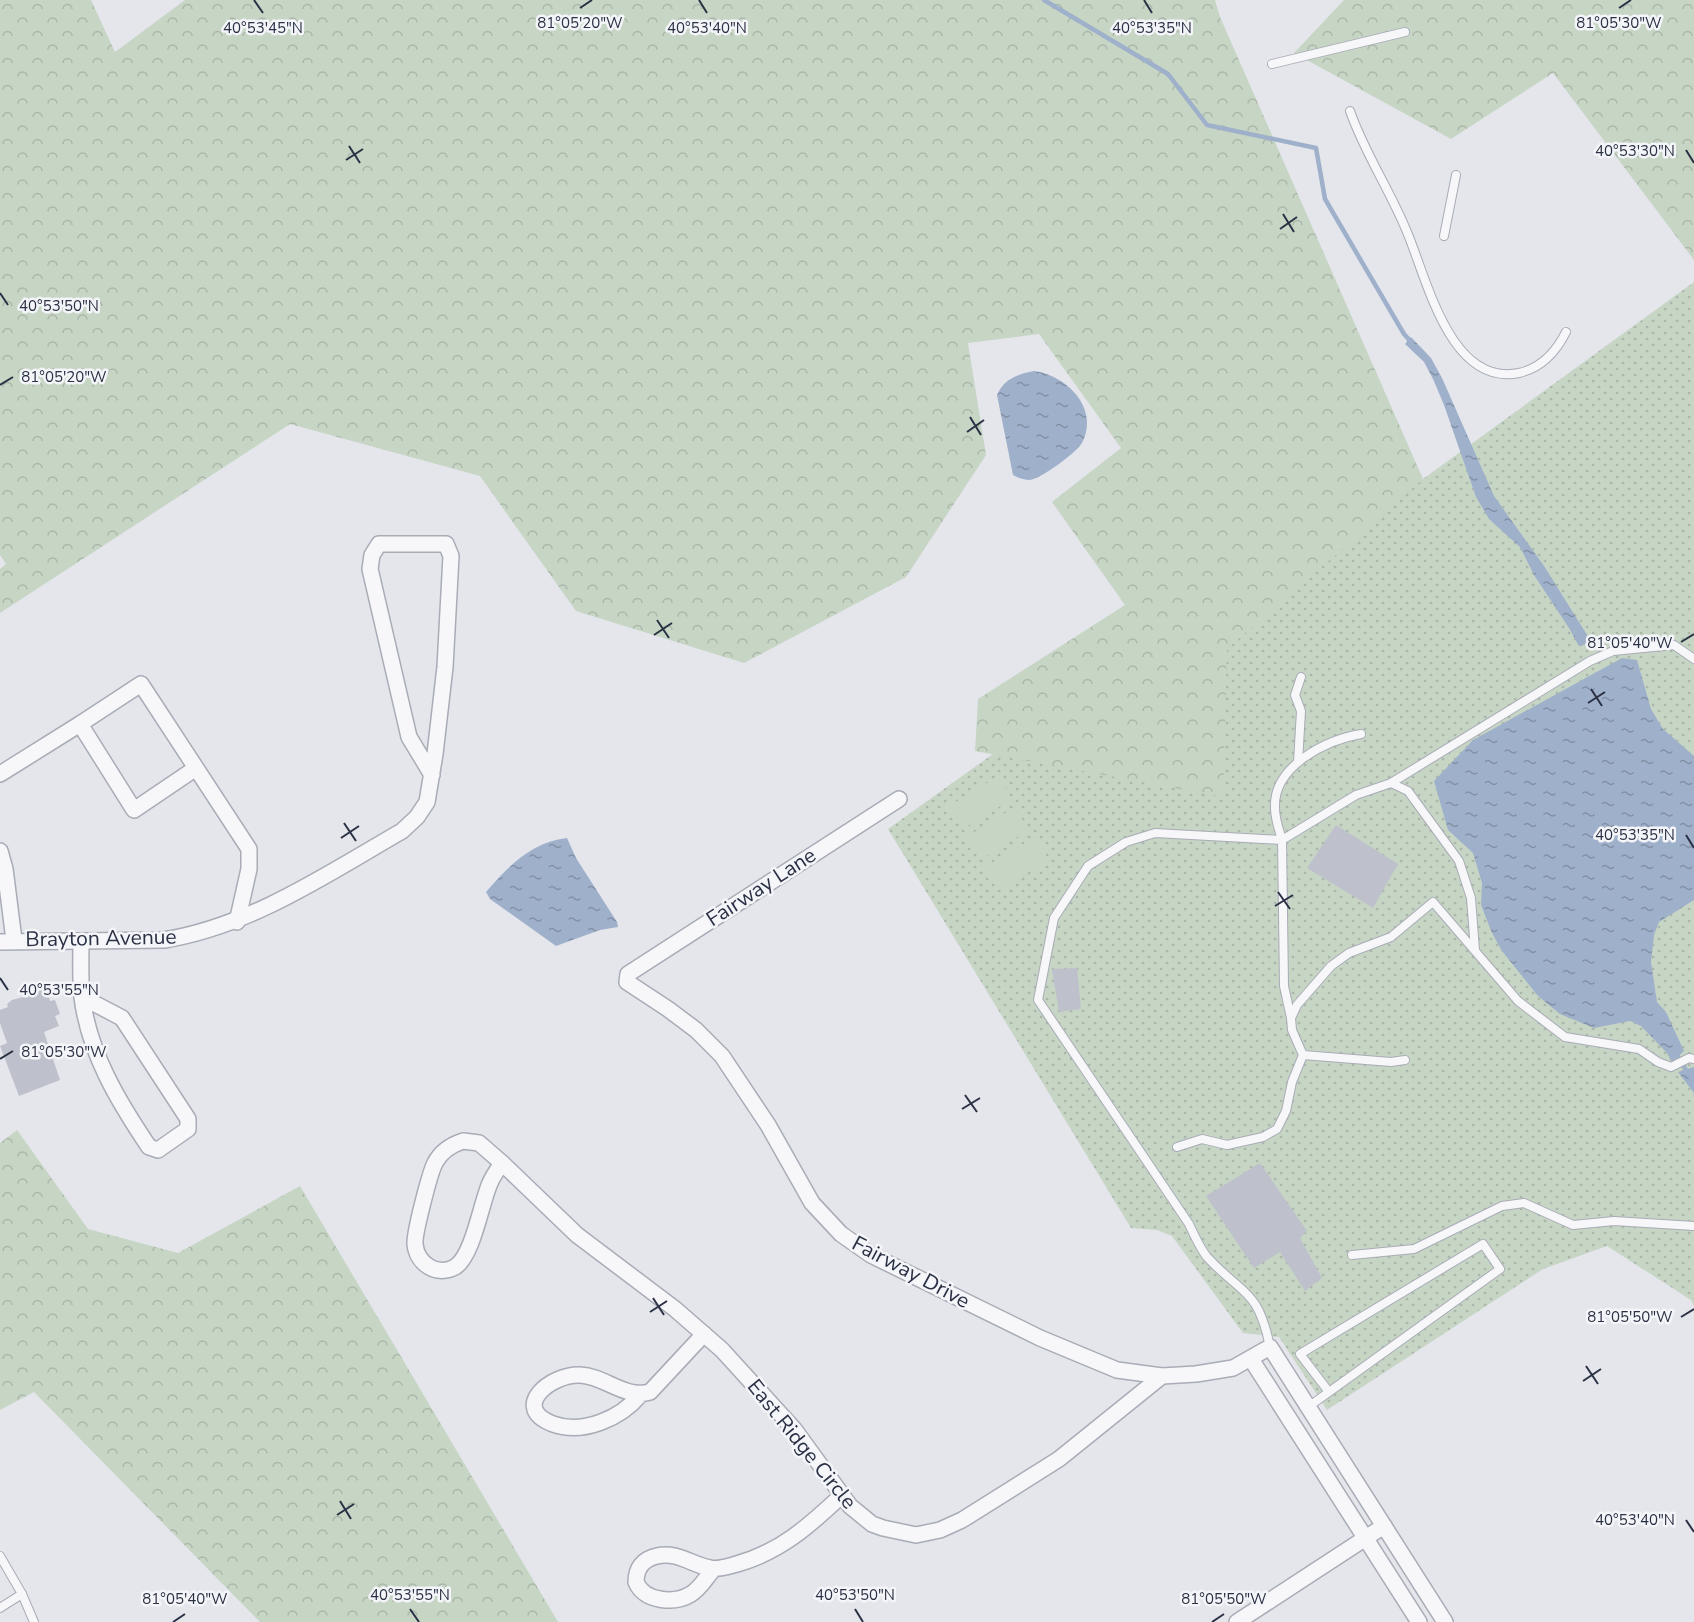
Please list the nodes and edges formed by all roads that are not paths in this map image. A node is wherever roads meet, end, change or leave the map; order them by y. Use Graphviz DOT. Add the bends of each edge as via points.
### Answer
graph roads {
  1 [pos="1405,32"];
  2 [pos="1272,64"];
  3 [pos="1350,111"];
  4 [pos="1456,175"];
  5 [pos="1444,236"];
  6 [pos="1566,332"];
  7 [pos="1694,658"];
  8 [pos="1301,677"];
  9 [pos="80,724"];
  10 [pos="1361,734"];
  11 [pos="1298,762"];
  12 [pos="196,768"];
  13 [pos="0,774"];
  14 [pos="432,775"];
  15 [pos="1391,783"];
  16 [pos="899,799"];
  17 [pos="1282,840"];
  18 [pos="0,851"];
  19 [pos="237,922"];
  20 [pos="7,941"];
  21 [pos="81,941"];
  22 [pos="1475,950"];
  23 [pos="626,980"];
  24 [pos="82,997"];
  25 [pos="1291,1018"];
  26 [pos="1303,1055"];
  27 [pos="1692,1059"];
  28 [pos="1405,1060"];
  29 [pos="1177,1147"];
  30 [pos="502,1163"];
  31 [pos="1694,1226"];
  32 [pos="1352,1255"];
  33 [pos="704,1334"];
  34 [pos="1270,1347"];
  35 [pos="1251,1359"];
  36 [pos="1162,1376"];
  37 [pos="1329,1392"];
  38 [pos="640,1395"];
  39 [pos="1308,1407"];
  40 [pos="1329,1441"];
  41 [pos="1311,1453"];
  42 [pos="841,1496"];
  43 [pos="1384,1526"];
  44 [pos="1365,1539"];
  45 [pos="0,1556"];
  46 [pos="714,1569"];
  47 [pos="22,1594"];
  48 [pos="0,1608"];
  49 [pos="34,1622"];
  50 [pos="1237,1622"];
  51 [pos="1419,1622"];
  52 [pos="1445,1622"];
  1 -- 2 [label="lane"];
  3 -- 6 [label="lane" via="1458,349 1487,371 1507,375 1531,370 1558,349"];
  4 -- 5 [label="lane"];
  7 -- 15 [label="lane" via="1674,645 1613,651"];
  8 -- 11 [label="lane" via="1295,695 1301,711"];
  9 -- 12 [label="street" via="141,684"];
  9 -- 12 [label="street" via="134,810"];
  9 -- 13 [label="street"];
  10 -- 11 [label="lane" via="1334,740"];
  11 -- 17 [label="lane" via="1277,791 1275,807"];
  12 -- 19 [label="street" via="249,849 249,869"];
  14 -- 14 [label="street, Brayton Avenue" via="445,667 449,548 446,544 379,544 370,569 409,736"];
  14 -- 19 [label="street, Brayton Avenue" via="427,802 402,831"];
  15 -- 17 [label="lane" via="1356,795"];
  15 -- 22 [label="lane" via="1408,791 1459,861 1471,898"];
  16 -- 23 [label="street, Fairway Lane" via="628,974"];
  17 -- 25 [label="lane" via="1284,986"];
  17 -- 34 [label="lane" via="1155,833 1126,842 1088,866 1054,918 1038,1000 1189,1224 1206,1256 1252,1297 1264,1318"];
  18 -- 20 [label="street" via="5,869"];
  19 -- 21 [label="street, Brayton Avenue" via="164,940"];
  20 -- 21 [label="street, Brayton Avenue"];
  21 -- 24 [label="street"];
  22 -- 25 [label="lane" via="1433,902 1390,938 1349,953 1331,966 1296,1005"];
  22 -- 27 [label="lane" via="1518,1001 1565,1037 1639,1049 1671,1067"];
  23 -- 36 [label="street, Fairway Drive" via="696,1030 722,1056 812,1203 848,1240 1090,1361 1132,1374"];
  24 -- 24 [label="street" via="100,1064 149,1147 158,1150 188,1129 188,1119 122,1018"];
  25 -- 26 [label="lane"];
  26 -- 28 [label="lane"];
  26 -- 29 [label="lane" via="1277,1129 1263,1137 1227,1145 1202,1139"];
  30 -- 30 [label="street, East Ridge Circle" via="487,1148 469,1141 452,1145 435,1163 415,1245 422,1261 431,1269 450,1269 462,1260 490,1182"];
  30 -- 33 [label="street, East Ridge Circle" via="577,1235"];
  31 -- 32 [label="lane" via="1614,1221 1573,1225 1524,1203 1502,1206 1414,1249"];
  33 -- 38 [label="street" via="658,1385"];
  33 -- 42 [label="street, East Ridge Circle" via="773,1403"];
  34 -- 35 [label="street"];
  34 -- 39 [label="street"];
  35 -- 36 [label="street, Fairway Drive" via="1233,1368"];
  35 -- 41 [label="street"];
  36 -- 42 [label="street, East Ridge Circle" via="1059,1459 940,1530 907,1534 883,1528 861,1516"];
  37 -- 37 [label="lane" via="1500,1269 1483,1244 1300,1354"];
  37 -- 39 [label="lane"];
  38 -- 38 [label="street" via="633,1404 607,1419 576,1428 550,1423 541,1417 535,1405 545,1384 567,1376 591,1376"];
  39 -- 40 [label="street"];
  40 -- 41 [label="street"];
  40 -- 43 [label="street"];
  41 -- 44 [label="street"];
  42 -- 46 [label="street" via="789,1541 752,1560"];
  43 -- 44 [label="street"];
  43 -- 52 [label="street"];
  44 -- 50 [label="street"];
  44 -- 51 [label="street"];
  45 -- 47 [label="lane"];
  46 -- 46 [label="street" via="699,1588 677,1600 649,1596 636,1582 638,1568 644,1561 660,1555 679,1556"];
  47 -- 48 [label="lane"];
  47 -- 49 [label="lane"];
}
